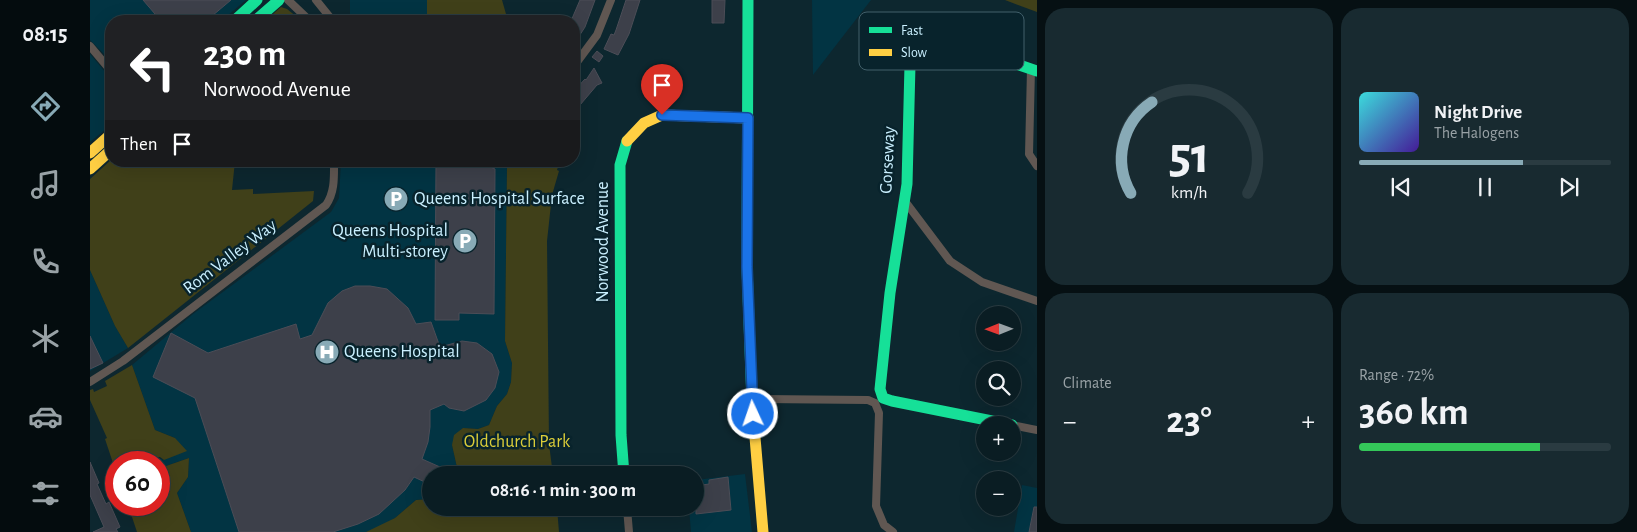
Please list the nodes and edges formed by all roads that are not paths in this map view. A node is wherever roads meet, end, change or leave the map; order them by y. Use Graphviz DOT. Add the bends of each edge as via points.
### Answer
graph roads {
  1 [pos="257,0"];
  2 [pos="279,0"];
  3 [pos="288,0"];
  4 [pos="316,0"];
  5 [pos="612,0"];
  6 [pos="748,0"];
  7 [pos="241,15"];
  8 [pos="262,15"];
  9 [pos="304,15"];
  10 [pos="328,15"];
  11 [pos="90,46"];
  12 [pos="580,58"];
  13 [pos="105,64"];
  14 [pos="910,70"];
  15 [pos="1034,70"];
  16 [pos="748,118"];
  17 [pos="105,139"];
  18 [pos="90,153"];
  19 [pos="105,155"];
  20 [pos="1037,166"];
  21 [pos="334,167"];
  22 [pos="90,169"];
  23 [pos="904,200"];
  24 [pos="1037,301"];
  25 [pos="90,382"];
  26 [pos="752,399"];
  27 [pos="879,400"];
  28 [pos="976,418"];
  29 [pos="1021,427"];
  30 [pos="1037,430"];
  31 [pos="623,466"];
  32 [pos="627,516"];
  33 [pos="628,532"];
  34 [pos="763,532"];
  35 [pos="893,532"];
  1 -- 7 [label="street"];
  2 -- 8 [label="street"];
  3 -- 9 [label="street"];
  4 -- 10 [label="street"];
  5 -- 12 [label="street" via="597,35"];
  6 -- 16 [label="street"];
  11 -- 13 [label="street"];
  14 -- 23 [label="street, Gorseway"];
  15 -- 20 [label="street" via="1029,154"];
  16 -- 26 [label="street" via="747,267"];
  16 -- 31 [label="street, Norwood Avenue" via="662,115 644,123 627,139 620,165 620,435"];
  17 -- 18 [label="street"];
  19 -- 22 [label="street"];
  21 -- 25 [label="street, Rom Valley Way" via="332,197 326,206 119,364"];
  23 -- 24 [label="street" via="950,261 982,282"];
  23 -- 27 [label="street, Gorseway"];
  26 -- 27 [label="street"];
  26 -- 34 [label="street"];
  27 -- 28 [label="street"];
  27 -- 35 [label="street" via="876,506 884,525"];
  29 -- 30 [label="street"];
  32 -- 33 [label="street"];
}
